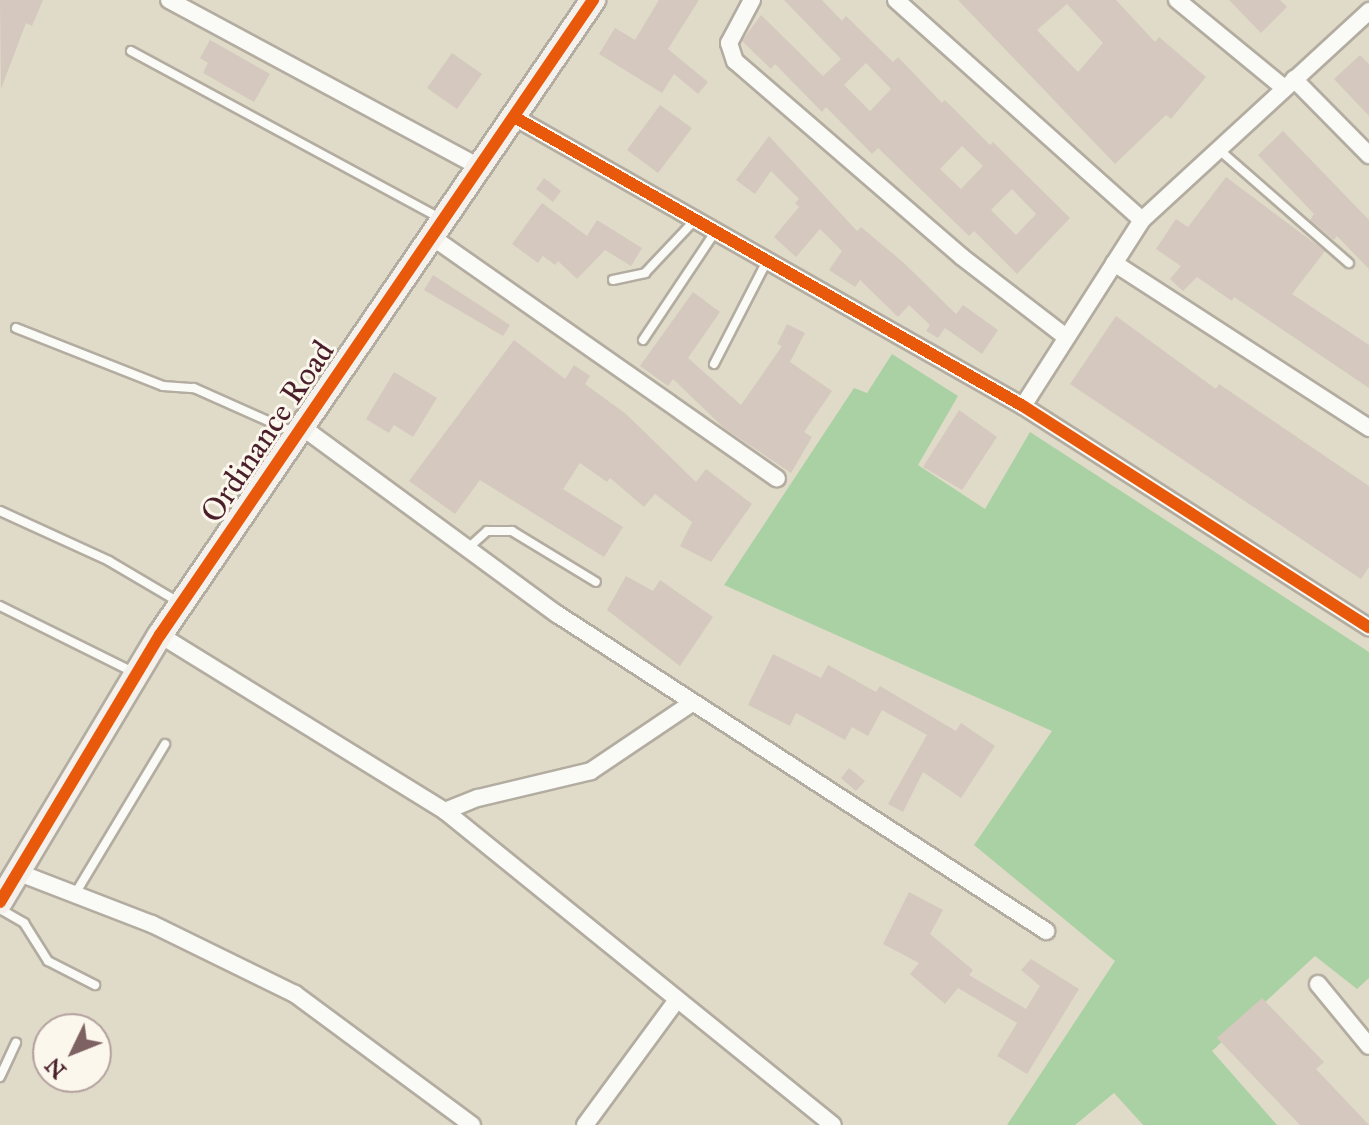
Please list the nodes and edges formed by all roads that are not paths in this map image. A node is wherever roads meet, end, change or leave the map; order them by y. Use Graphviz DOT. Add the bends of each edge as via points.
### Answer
graph roads {
  1 [pos="169,0"];
  2 [pos="593,0"];
  3 [pos="752,0"];
  4 [pos="896,0"];
  5 [pos="1177,0"];
  6 [pos="1369,11"];
  7 [pos="131,51"];
  8 [pos="1289,84"];
  9 [pos="516,118"];
  10 [pos="1217,148"];
  11 [pos="1369,155"];
  12 [pos="481,168"];
  13 [pos="695,220"];
  14 [pos="1142,220"];
  15 [pos="438,229"];
  16 [pos="715,232"];
  17 [pos="767,261"];
  18 [pos="1114,263"];
  19 [pos="1349,263"];
  20 [pos="613,280"];
  21 [pos="16,328"];
  22 [pos="1066,337"];
  23 [pos="643,340"];
  24 [pos="714,364"];
  25 [pos="1023,406"];
  26 [pos="1369,428"];
  27 [pos="300,431"];
  28 [pos="777,479"];
  29 [pos="0,511"];
  30 [pos="465,550"];
  31 [pos="596,582"];
  32 [pos="181,604"];
  33 [pos="0,606"];
  34 [pos="1369,627"];
  35 [pos="160,635"];
  36 [pos="136,674"];
  37 [pos="692,703"];
  38 [pos="165,744"];
  39 [pos="445,811"];
  40 [pos="17,872"];
  41 [pos="75,895"];
  42 [pos="0,902"];
  43 [pos="0,909"];
  44 [pos="1046,931"];
  45 [pos="1318,984"];
  46 [pos="95,985"];
  47 [pos="676,1001"];
  48 [pos="16,1043"];
  49 [pos="1369,1046"];
  50 [pos="0,1077"];
  51 [pos="472,1125"];
  52 [pos="585,1125"];
  53 [pos="833,1125"];
  1 -- 12 [label="street"];
  2 -- 9 [label="street, Ordinance Road"];
  3 -- 22 [label="street" via="729,43 735,61 962,257"];
  4 -- 14 [label="street"];
  5 -- 8 [label="street"];
  6 -- 8 [label="street"];
  7 -- 15 [label="lane"];
  8 -- 10 [label="street"];
  8 -- 11 [label="street"];
  9 -- 12 [label="street, Ordinance Road"];
  9 -- 13 [label="street"];
  10 -- 14 [label="street"];
  10 -- 19 [label="lane"];
  12 -- 15 [label="street, Ordinance Road"];
  13 -- 16 [label="street"];
  13 -- 20 [label="lane" via="645,273"];
  14 -- 18 [label="street"];
  15 -- 27 [label="street, Ordinance Road"];
  15 -- 28 [label="street"];
  16 -- 17 [label="street"];
  16 -- 23 [label="lane"];
  17 -- 24 [label="lane"];
  17 -- 25 [label="street"];
  18 -- 22 [label="street"];
  18 -- 26 [label="street"];
  21 -- 27 [label="lane" via="163,386 194,388"];
  22 -- 25 [label="street"];
  25 -- 34 [label="street"];
  27 -- 30 [label="street"];
  27 -- 32 [label="street, Ordinance Road"];
  29 -- 32 [label="lane" via="109,561"];
  30 -- 31 [label="lane" via="487,531 512,531"];
  30 -- 37 [label="street"];
  32 -- 35 [label="street, Ordinance Road"];
  33 -- 36 [label="lane"];
  35 -- 36 [label="street, Ordinance Road"];
  35 -- 39 [label="street"];
  36 -- 40 [label="street, Ordinance Road"];
  37 -- 39 [label="street" via="591,771"];
  37 -- 44 [label="street"];
  38 -- 41 [label="lane"];
  39 -- 47 [label="street"];
  40 -- 41 [label="street"];
  40 -- 42 [label="street, Ordinance Road"];
  41 -- 51 [label="street" via="152,924 295,994"];
  43 -- 46 [label="lane" via="24,923 48,961"];
  45 -- 49 [label="street"];
  47 -- 52 [label="street"];
  47 -- 53 [label="street"];
  48 -- 50 [label="lane"];
}
